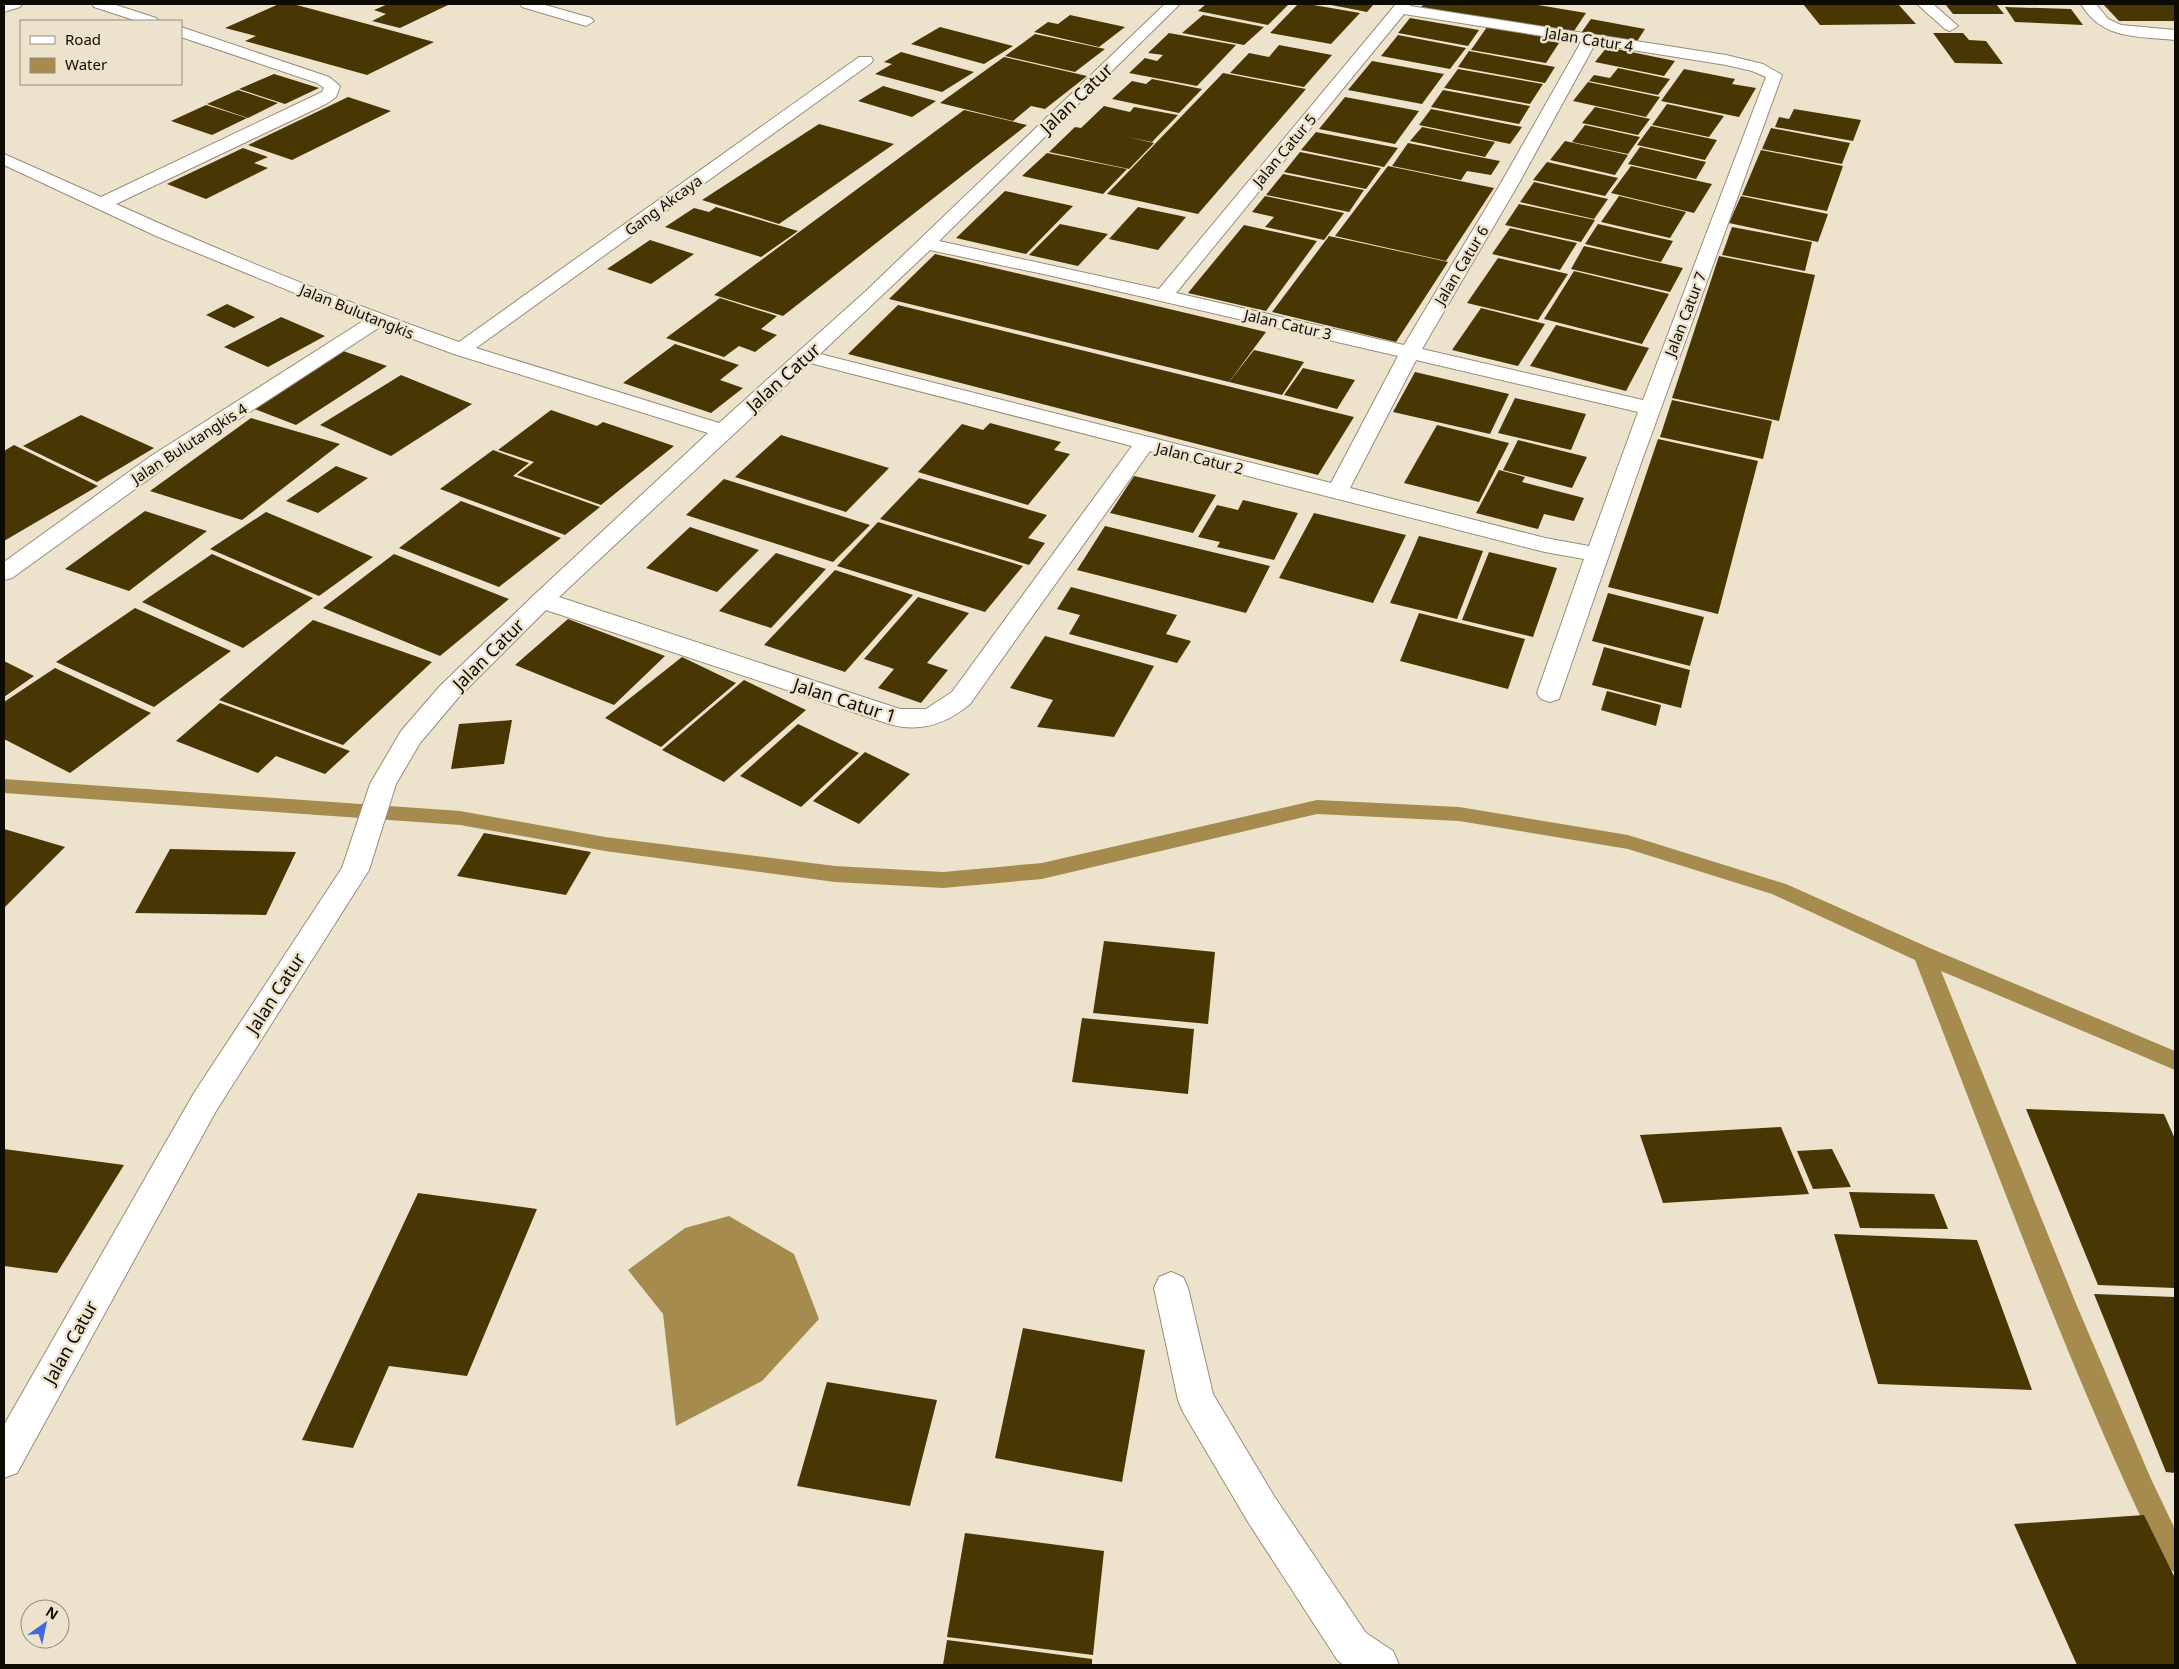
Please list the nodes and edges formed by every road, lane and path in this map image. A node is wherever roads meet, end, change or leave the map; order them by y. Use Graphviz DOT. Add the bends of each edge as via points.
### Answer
graph roads {
  1 [pos="15,4"];
  2 [pos="99,4"];
  3 [pos="527,4"];
  4 [pos="1173,4"];
  5 [pos="1924,4"];
  6 [pos="2088,4"];
  7 [pos="1403,6"];
  8 [pos="4,8"];
  9 [pos="148,20"];
  10 [pos="586,21"];
  11 [pos="1950,26"];
  12 [pos="182,32"];
  13 [pos="2175,35"];
  14 [pos="1590,40"];
  15 [pos="865,60"];
  16 [pos="1774,75"];
  17 [pos="4,159"];
  18 [pos="100,204"];
  19 [pos="927,244"];
  20 [pos="1163,296"];
  21 [pos="378,320"];
  22 [pos="460,350"];
  23 [pos="1410,352"];
  24 [pos="805,356"];
  25 [pos="1649,408"];
  26 [pos="723,431"];
  27 [pos="1144,444"];
  28 [pos="1337,493"];
  29 [pos="1596,554"];
  30 [pos="4,573"];
  31 [pos="542,600"];
  32 [pos="1550,693"];
  33 [pos="1171,1288"];
  34 [pos="4,1460"];
  35 [pos="1379,1665"];
  1 -- 8 [label="street"];
  2 -- 9 [label="street"];
  3 -- 10 [label="street"];
  4 -- 19 [label="street, Jalan Catur"];
  5 -- 11 [label="street"];
  6 -- 13 [label="street" via="2103,22 2118,29"];
  7 -- 14 [label="street, Jalan Catur 4"];
  7 -- 20 [label="street, Jalan Catur 5"];
  12 -- 18 [label="street" via="322,80 332,86 330,94"];
  14 -- 16 [label="street, Jalan Catur 4" via="1743,63"];
  14 -- 23 [label="street, Jalan Catur 6"];
  15 -- 22 [label="street, Gang Akcaya"];
  16 -- 25 [label="street, Jalan Catur 7"];
  17 -- 18 [label="street, Jalan Bulutangkis"];
  18 -- 21 [label="street, Jalan Bulutangkis"];
  19 -- 20 [label="street, Jalan Catur 3"];
  19 -- 24 [label="street, Jalan Catur"];
  20 -- 23 [label="street, Jalan Catur 3"];
  21 -- 22 [label="street, Jalan Bulutangkis"];
  21 -- 30 [label="street, Jalan Bulutangkis 4" via="159,461"];
  22 -- 26 [label="street, Jalan Bulutangkis"];
  23 -- 25 [label="street, Jalan Catur 3"];
  23 -- 28 [label="street, Jalan Catur 6"];
  24 -- 26 [label="street, Jalan Catur"];
  24 -- 27 [label="street, Jalan Catur 2"];
  25 -- 29 [label="street, Jalan Catur 7"];
  26 -- 31 [label="street, Jalan Catur"];
  27 -- 28 [label="street, Jalan Catur 2"];
  27 -- 31 [label="street, Jalan Catur 1" via="961,698 948,710 926,720 898,718"];
  28 -- 29 [label="street, Jalan Catur 2" via="1544,545"];
  29 -- 32 [label="street, Jalan Catur 7"];
  31 -- 34 [label="street, Jalan Catur" via="449,692 410,737 383,784 355,870 205,1102"];
  33 -- 35 [label="street" via="1196,1400 1261,1509 1352,1647"];
}
